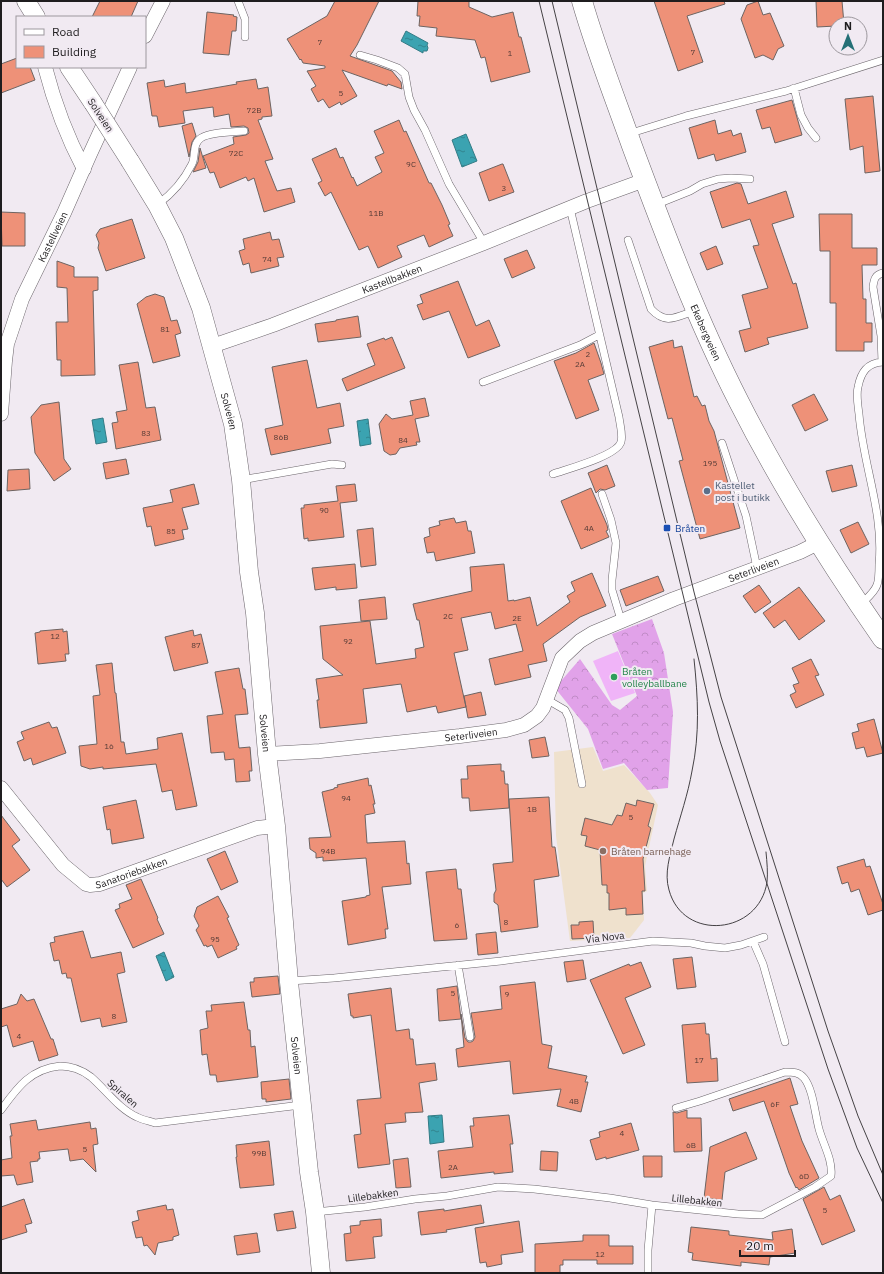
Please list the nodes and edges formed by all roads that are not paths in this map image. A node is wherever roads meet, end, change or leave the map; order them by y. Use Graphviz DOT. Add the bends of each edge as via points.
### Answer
graph roads {
  1 [pos="26,1"];
  2 [pos="163,1"];
  3 [pos="238,1"];
  4 [pos="582,1"];
  5 [pos="35,16"];
  6 [pos="146,34"];
  7 [pos="245,37"];
  8 [pos="360,55"];
  9 [pos="883,60"];
  10 [pos="45,68"];
  11 [pos="70,68"];
  12 [pos="130,68"];
  13 [pos="794,88"];
  14 [pos="244,131"];
  15 [pos="628,134"];
  16 [pos="816,138"];
  17 [pos="84,168"];
  18 [pos="750,179"];
  19 [pos="645,180"];
  20 [pos="157,205"];
  21 [pos="654,205"];
  22 [pos="570,208"];
  23 [pos="628,240"];
  24 [pos="484,243"];
  25 [pos="883,273"];
  26 [pos="696,310"];
  27 [pos="599,335"];
  28 [pos="212,346"];
  29 [pos="883,362"];
  30 [pos="483,382"];
  31 [pos="1,414"];
  32 [pos="722,443"];
  33 [pos="342,465"];
  34 [pos="553,474"];
  35 [pos="241,480"];
  36 [pos="602,494"];
  37 [pos="818,543"];
  38 [pos="756,568"];
  39 [pos="860,605"];
  40 [pos="621,620"];
  41 [pos="883,639"];
  42 [pos="546,699"];
  43 [pos="267,754"];
  44 [pos="582,784"];
  45 [pos="1,788"];
  46 [pos="276,826"];
  47 [pos="764,936"];
  48 [pos="753,940"];
  49 [pos="458,965"];
  50 [pos="289,982"];
  51 [pos="470,1037"];
  52 [pos="785,1042"];
  53 [pos="302,1105"];
  54 [pos="676,1108"];
  55 [pos="1,1110"];
  56 [pos="652,1205"];
  57 [pos="314,1212"];
  58 [pos="321,1273"];
  59 [pos="648,1273"];
  1 -- 5 [label="street"];
  2 -- 6 [label="street"];
  3 -- 7 [label="lane" via="245,19"];
  4 -- 15 [label="main road, Ekebergveien"];
  8 -- 24 [label="lane" via="398,68 405,74 414,110 449,184"];
  9 -- 13 [label="lane"];
  10 -- 17 [label="street" via="73,148"];
  11 -- 20 [label="street, Solveien, bridge"];
  12 -- 17 [label="street, Kastellveien"];
  13 -- 15 [label="lane"];
  13 -- 16 [label="lane" via="801,115"];
  14 -- 20 [label="lane" via="206,136 196,142 193,163 173,192"];
  15 -- 19 [label="main road, Ekebergveien"];
  17 -- 31 [label="street, Kastellveien" via="22,299 7,344"];
  18 -- 21 [label="lane" via="718,179"];
  19 -- 21 [label="main road, Ekebergveien"];
  19 -- 22 [label="street, Kastellbakken"];
  20 -- 28 [label="street, Solveien" via="177,245 201,308"];
  21 -- 26 [label="main road, Ekebergveien"];
  22 -- 24 [label="street, Kastellbakken"];
  22 -- 27 [label="lane"];
  23 -- 26 [label="lane" via="651,309 657,316 663,319 677,317"];
  24 -- 28 [label="street, Kastellbakken"];
  25 -- 29 [label="lane" via="878,274 873,286"];
  26 -- 37 [label="main road, Ekebergveien" via="749,422"];
  27 -- 30 [label="lane" via="580,345"];
  27 -- 34 [label="lane" via="619,417 621,442 605,455"];
  28 -- 35 [label="street, Solveien" via="233,424"];
  29 -- 39 [label="lane" via="874,362 867,368 857,389 860,430 878,516 880,552 878,584"];
  32 -- 38 [label="lane" via="746,516"];
  33 -- 35 [label="lane" via="332,464"];
  35 -- 43 [label="street, Solveien"];
  36 -- 40 [label="lane" via="616,543 612,590"];
  37 -- 38 [label="street, Seterliveien"];
  37 -- 39 [label="main road, Ekebergveien"];
  38 -- 40 [label="street, Seterliveien"];
  39 -- 41 [label="main road, Ekebergveien"];
  40 -- 42 [label="street, Seterliveien" via="580,641 562,658"];
  42 -- 43 [label="street, Seterliveien" via="537,716 524,725 506,730 320,751"];
  42 -- 44 [label="lane" via="565,710 570,718"];
  43 -- 46 [label="street, Solveien"];
  45 -- 46 [label="street, Sanatoriebakken" via="63,865 90,885 100,884 257,828"];
  46 -- 50 [label="street, Solveien"];
  47 -- 48 [label="lane, Via Nova"];
  48 -- 49 [label="lane, Via Nova" via="725,948 653,941"];
  48 -- 52 [label="lane" via="763,964"];
  49 -- 50 [label="lane, Via Nova"];
  49 -- 51 [label="lane"];
  50 -- 53 [label="street, Solveien"];
  53 -- 55 [label="lane, Spiralen" via="155,1123 126,1110 90,1076 67,1066 36,1072 23,1082"];
  53 -- 57 [label="street, Solveien"];
  54 -- 56 [label="lane, Lillebakken" via="785,1072 795,1072 804,1077 810,1092 830,1163 831,1176 762,1214"];
  56 -- 57 [label="lane, Lillebakken" via="534,1189 498,1187 447,1196"];
  56 -- 59 [label="lane"];
  57 -- 58 [label="street, Solveien"];
}
